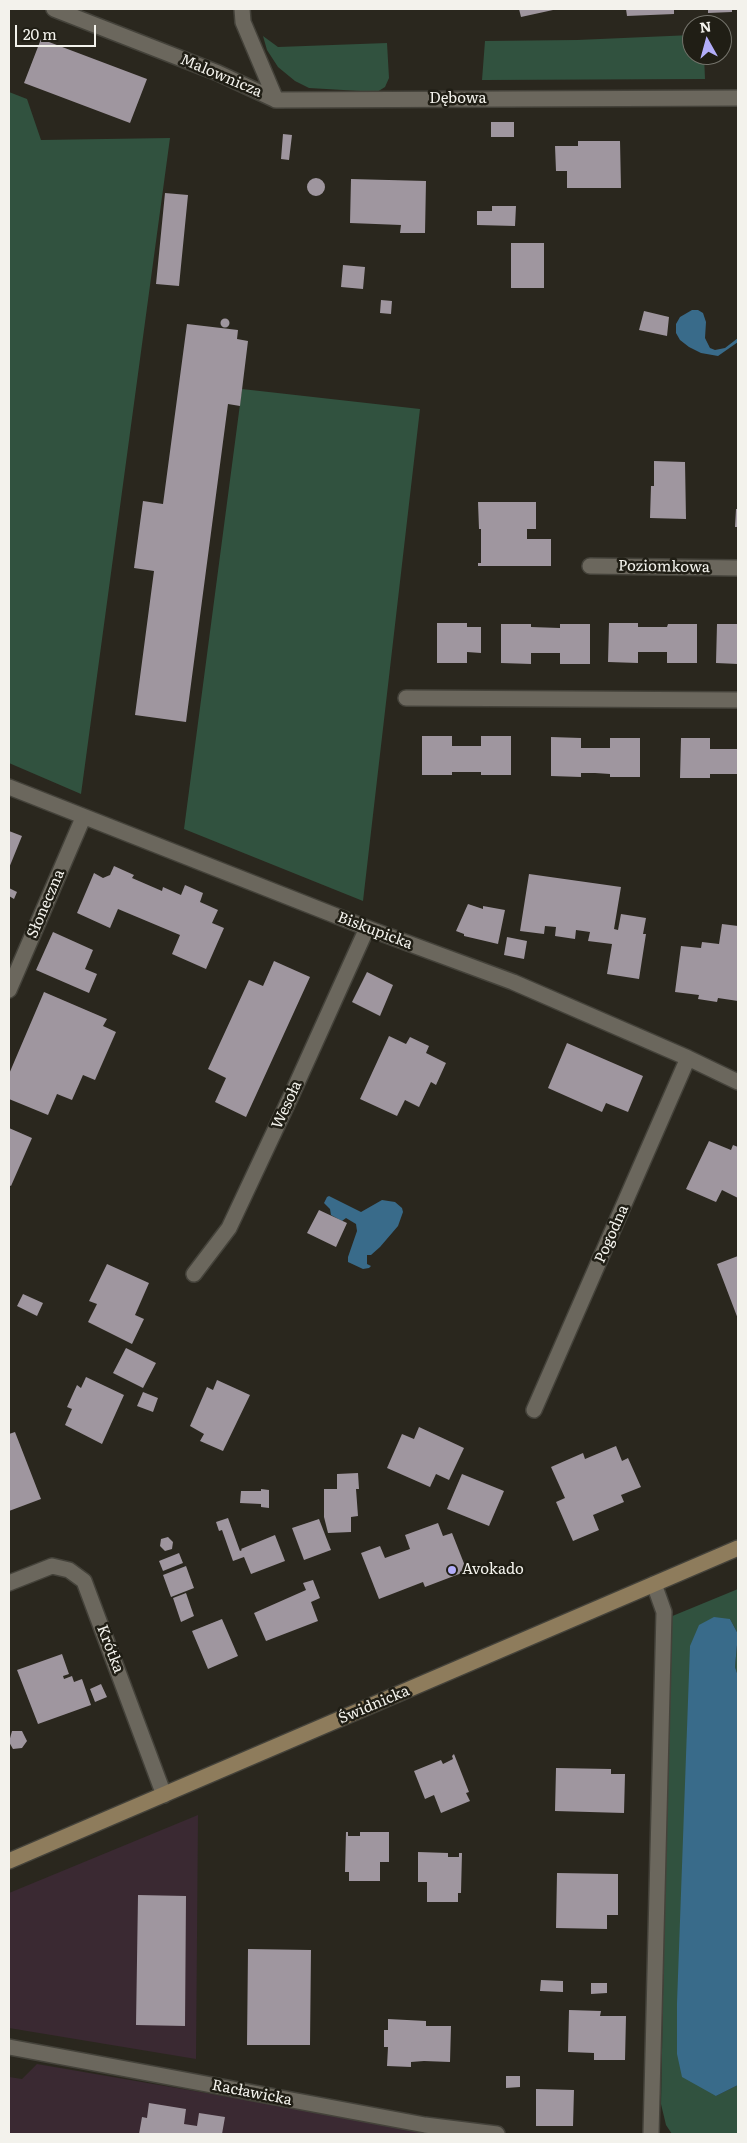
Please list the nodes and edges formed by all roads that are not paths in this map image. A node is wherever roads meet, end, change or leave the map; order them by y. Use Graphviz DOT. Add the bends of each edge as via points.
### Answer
graph roads {
  1 [pos="54,9"];
  2 [pos="242,9"];
  3 [pos="738,98"];
  4 [pos="276,100"];
  5 [pos="590,566"];
  6 [pos="738,568"];
  7 [pos="406,698"];
  8 [pos="738,700"];
  9 [pos="9,787"];
  10 [pos="83,818"];
  11 [pos="367,928"];
  12 [pos="9,990"];
  13 [pos="688,1058"];
  14 [pos="738,1082"];
  15 [pos="194,1274"];
  16 [pos="534,1410"];
  17 [pos="738,1548"];
  18 [pos="9,1583"];
  19 [pos="654,1584"];
  20 [pos="164,1795"];
  21 [pos="9,1862"];
  22 [pos="9,2047"];
  23 [pos="497,2134"];
  24 [pos="651,2134"];
  1 -- 4 [label="street, Malownicza" via="218,73"];
  2 -- 4 [label="street" via="244,22"];
  3 -- 4 [label="street, Dębowa"];
  5 -- 6 [label="street, Poziomkowa"];
  7 -- 8 [label="street"];
  9 -- 10 [label="street, Biskupicka"];
  10 -- 11 [label="street, Biskupicka"];
  10 -- 12 [label="street, Słoneczna"];
  11 -- 13 [label="street, Biskupicka" via="513,982"];
  11 -- 15 [label="street, Wesoła" via="229,1228"];
  13 -- 14 [label="street, Biskupicka"];
  13 -- 16 [label="street, Pogodna"];
  17 -- 19 [label="street, Świdnicka"];
  18 -- 20 [label="street, Krótka" via="52,1566 70,1570 84,1581"];
  19 -- 20 [label="street, Świdnicka"];
  19 -- 24 [label="street" via="664,1612"];
  20 -- 21 [label="street, Świdnicka"];
  22 -- 23 [label="street, Racławicka" via="425,2125"];
}
